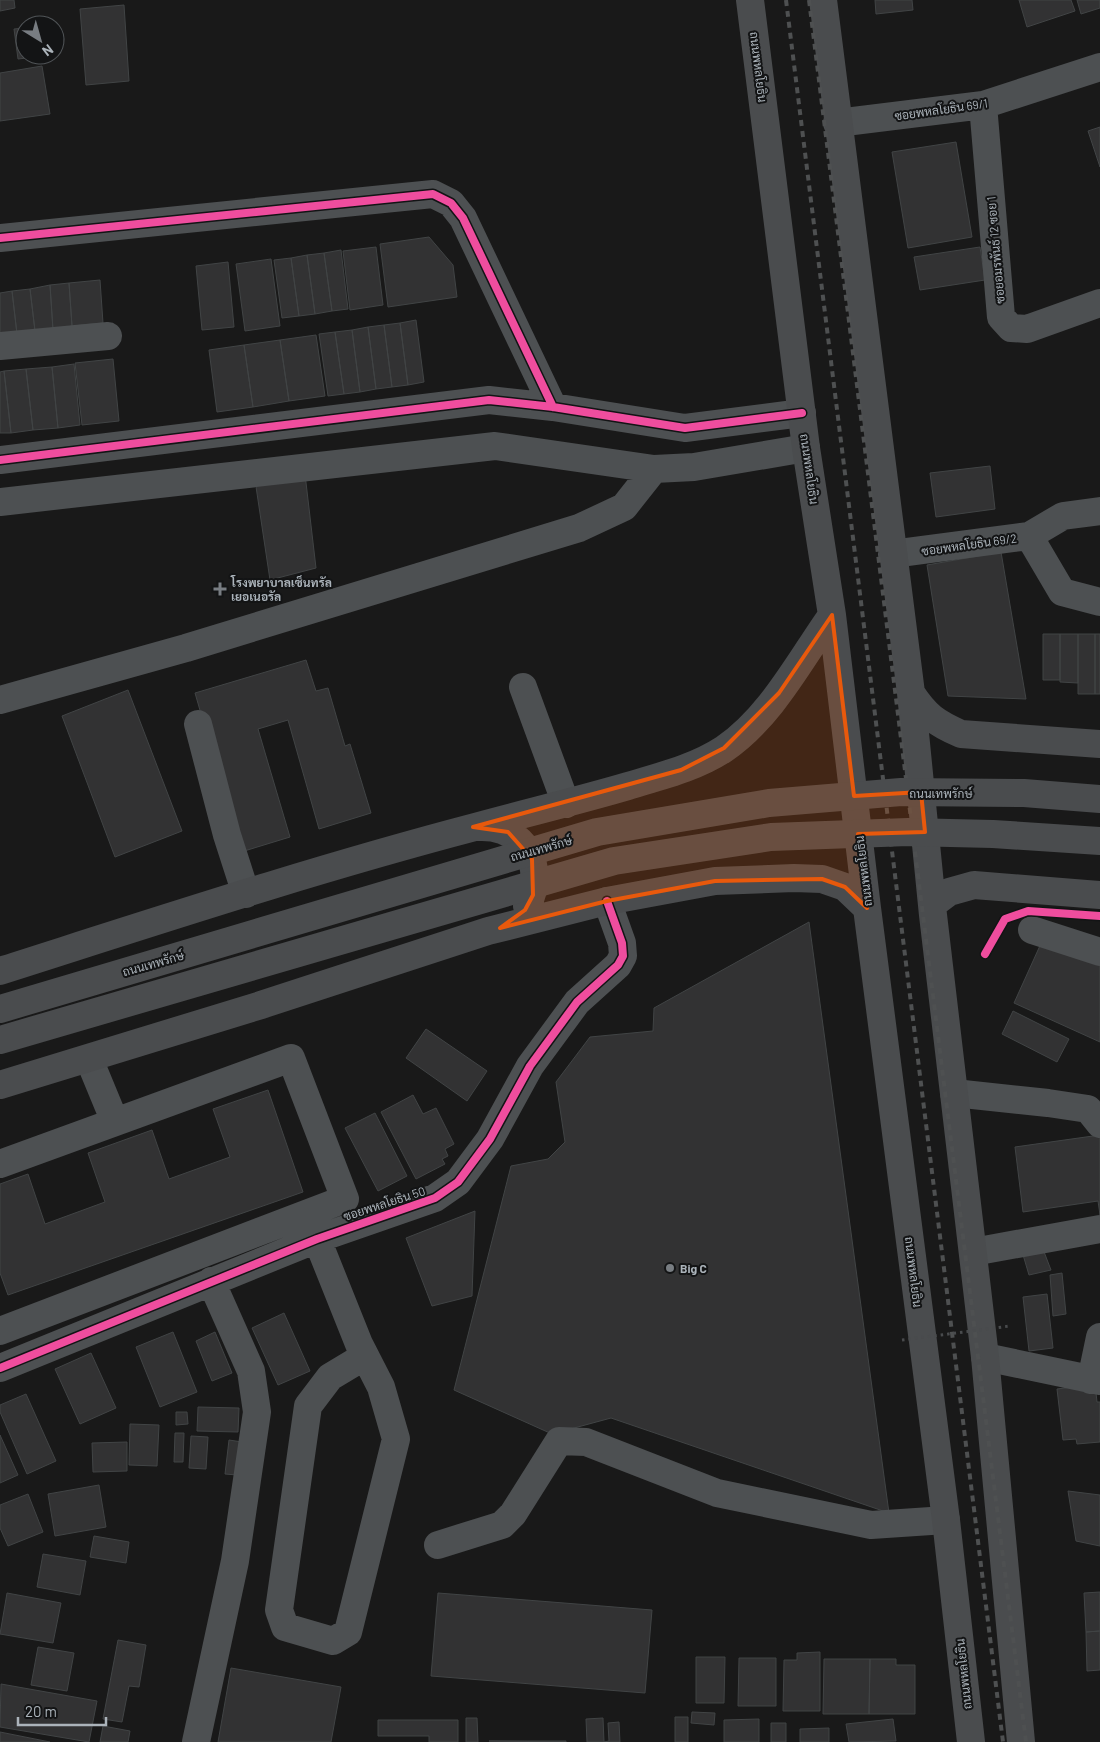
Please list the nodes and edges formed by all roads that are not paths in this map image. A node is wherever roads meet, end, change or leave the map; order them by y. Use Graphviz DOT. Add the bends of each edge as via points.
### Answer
graph roads {
  1 [pos="750,0"];
  2 [pos="823,0"];
  3 [pos="1100,67"];
  4 [pos="983,105"];
  5 [pos="837,123"];
  6 [pos="0,238"];
  7 [pos="1100,303"];
  8 [pos="108,336"];
  9 [pos="0,346"];
  10 [pos="553,407"];
  11 [pos="802,413"];
  12 [pos="806,448"];
  13 [pos="0,460"];
  14 [pos="654,469"];
  15 [pos="0,502"];
  16 [pos="1100,511"];
  17 [pos="1029,536"];
  18 [pos="892,554"];
  19 [pos="1100,602"];
  20 [pos="832,615"];
  21 [pos="523,687"];
  22 [pos="912,693"];
  23 [pos="0,700"];
  24 [pos="198,724"];
  25 [pos="1100,744"];
  26 [pos="1100,799"];
  27 [pos="566,804"];
  28 [pos="474,827"];
  29 [pos="1100,842"];
  30 [pos="246,894"];
  31 [pos="1100,895"];
  32 [pos="607,901"];
  33 [pos="933,904"];
  34 [pos="867,908"];
  35 [pos="500,928"];
  36 [pos="1032,930"];
  37 [pos="1100,952"];
  38 [pos="0,971"];
  39 [pos="0,1008"];
  40 [pos="0,1040"];
  41 [pos="89,1058"];
  42 [pos="0,1085"];
  43 [pos="954,1093"];
  44 [pos="115,1122"];
  45 [pos="1100,1124"];
  46 [pos="0,1164"];
  47 [pos="1100,1229"];
  48 [pos="317,1239"];
  49 [pos="972,1252"];
  50 [pos="211,1281"];
  51 [pos="0,1331"];
  52 [pos="1100,1337"];
  53 [pos="365,1356"];
  54 [pos="985,1357"];
  55 [pos="0,1368"];
  56 [pos="1095,1380"];
  57 [pos="946,1520"];
  58 [pos="438,1545"];
  59 [pos="196,1742"];
  60 [pos="971,1742"];
  61 [pos="1021,1742"];
  1 -- 11 [label="main road, ถนนพหลโยธิน"];
  2 -- 5 [label="main road"];
  3 -- 4 [label="street, ซอยพหลโยธิน 69/1"];
  4 -- 5 [label="street, ซอยพหลโยธิน 69/1"];
  4 -- 7 [label="street, ซอยอมรพันธ์ 12 ซอย 1" via="1001,317 1010,328 1027,329"];
  5 -- 18 [label="main road"];
  6 -- 10 [label="street" via="432,194 451,203 463,218"];
  8 -- 9 [label="street"];
  10 -- 11 [label="street" via="685,428"];
  10 -- 13 [label="street" via="489,400"];
  11 -- 12 [label="main road, ถนนพหลโยธิน"];
  12 -- 14 [label="street" via="694,467"];
  12 -- 20 [label="main road, ถนนพหลโยธิน"];
  14 -- 15 [label="street" via="495,446"];
  14 -- 23 [label="street" via="624,508 579,528 186,648"];
  16 -- 17 [label="street, ซอยพหลโยธิน 69/2" via="1063,516"];
  17 -- 18 [label="street, ซอยพหลโยธิน 69/2"];
  17 -- 19 [label="street" via="1062,592"];
  18 -- 22 [label="main road"];
  20 -- 27 [label="main road" via="779,694 724,748 681,770"];
  20 -- 34 [label="main road, ถนนพหลโยธิน"];
  21 -- 27 [label="street"];
  22 -- 25 [label="main road" via="924,712 940,725 961,734"];
  22 -- 33 [label="main road"];
  24 -- 30 [label="street"];
  26 -- 39 [label="main road, ถนนเทพรักษ์, bridge" via="1024,793 901,792 769,803 597,832"];
  27 -- 28 [label="main road"];
  28 -- 30 [label="main road"];
  28 -- 35 [label="main road" via="508,832 521,842 532,859 536,883 533,895 524,910"];
  29 -- 40 [label="main road, bridge" via="908,832 771,837 614,861"];
  30 -- 38 [label="main road"];
  31 -- 33 [label="main road" via="974,885 949,892"];
  32 -- 34 [label="main road" via="716,881 803,878 822,879 845,887"];
  32 -- 35 [label="main road"];
  32 -- 48 [label="street, ซอยพหลโยธิน 50" via="622,943 623,956 618,965 577,1002 530,1066 490,1139 458,1182 435,1198"];
  33 -- 43 [label="main road"];
  34 -- 57 [label="main road, ถนนพหลโยธิน"];
  35 -- 41 [label="main road"];
  36 -- 37 [label="street"];
  41 -- 42 [label="main road"];
  41 -- 44 [label="street"];
  43 -- 45 [label="street" via="1088,1109"];
  43 -- 49 [label="main road"];
  44 -- 46 [label="street"];
  44 -- 51 [label="street" via="290,1058 345,1199"];
  47 -- 49 [label="street"];
  48 -- 50 [label="street, ซอยพหลโยธิน 50"];
  48 -- 53 [label="street"];
  49 -- 54 [label="main road"];
  50 -- 55 [label="street, ซอยพหลโยธิน 50"];
  50 -- 59 [label="street" via="251,1371 257,1412 235,1561"];
  52 -- 56 [label="street"];
  53 -- 53 [label="street" via="380,1387 396,1439 348,1632 333,1641 285,1626 279,1610 308,1406 330,1378"];
  54 -- 56 [label="street"];
  54 -- 61 [label="main road"];
  57 -- 58 [label="street" via="871,1525 717,1494 586,1442 559,1441 513,1514 502,1525"];
  57 -- 60 [label="main road, ถนนพหลโยธิน"];
}
